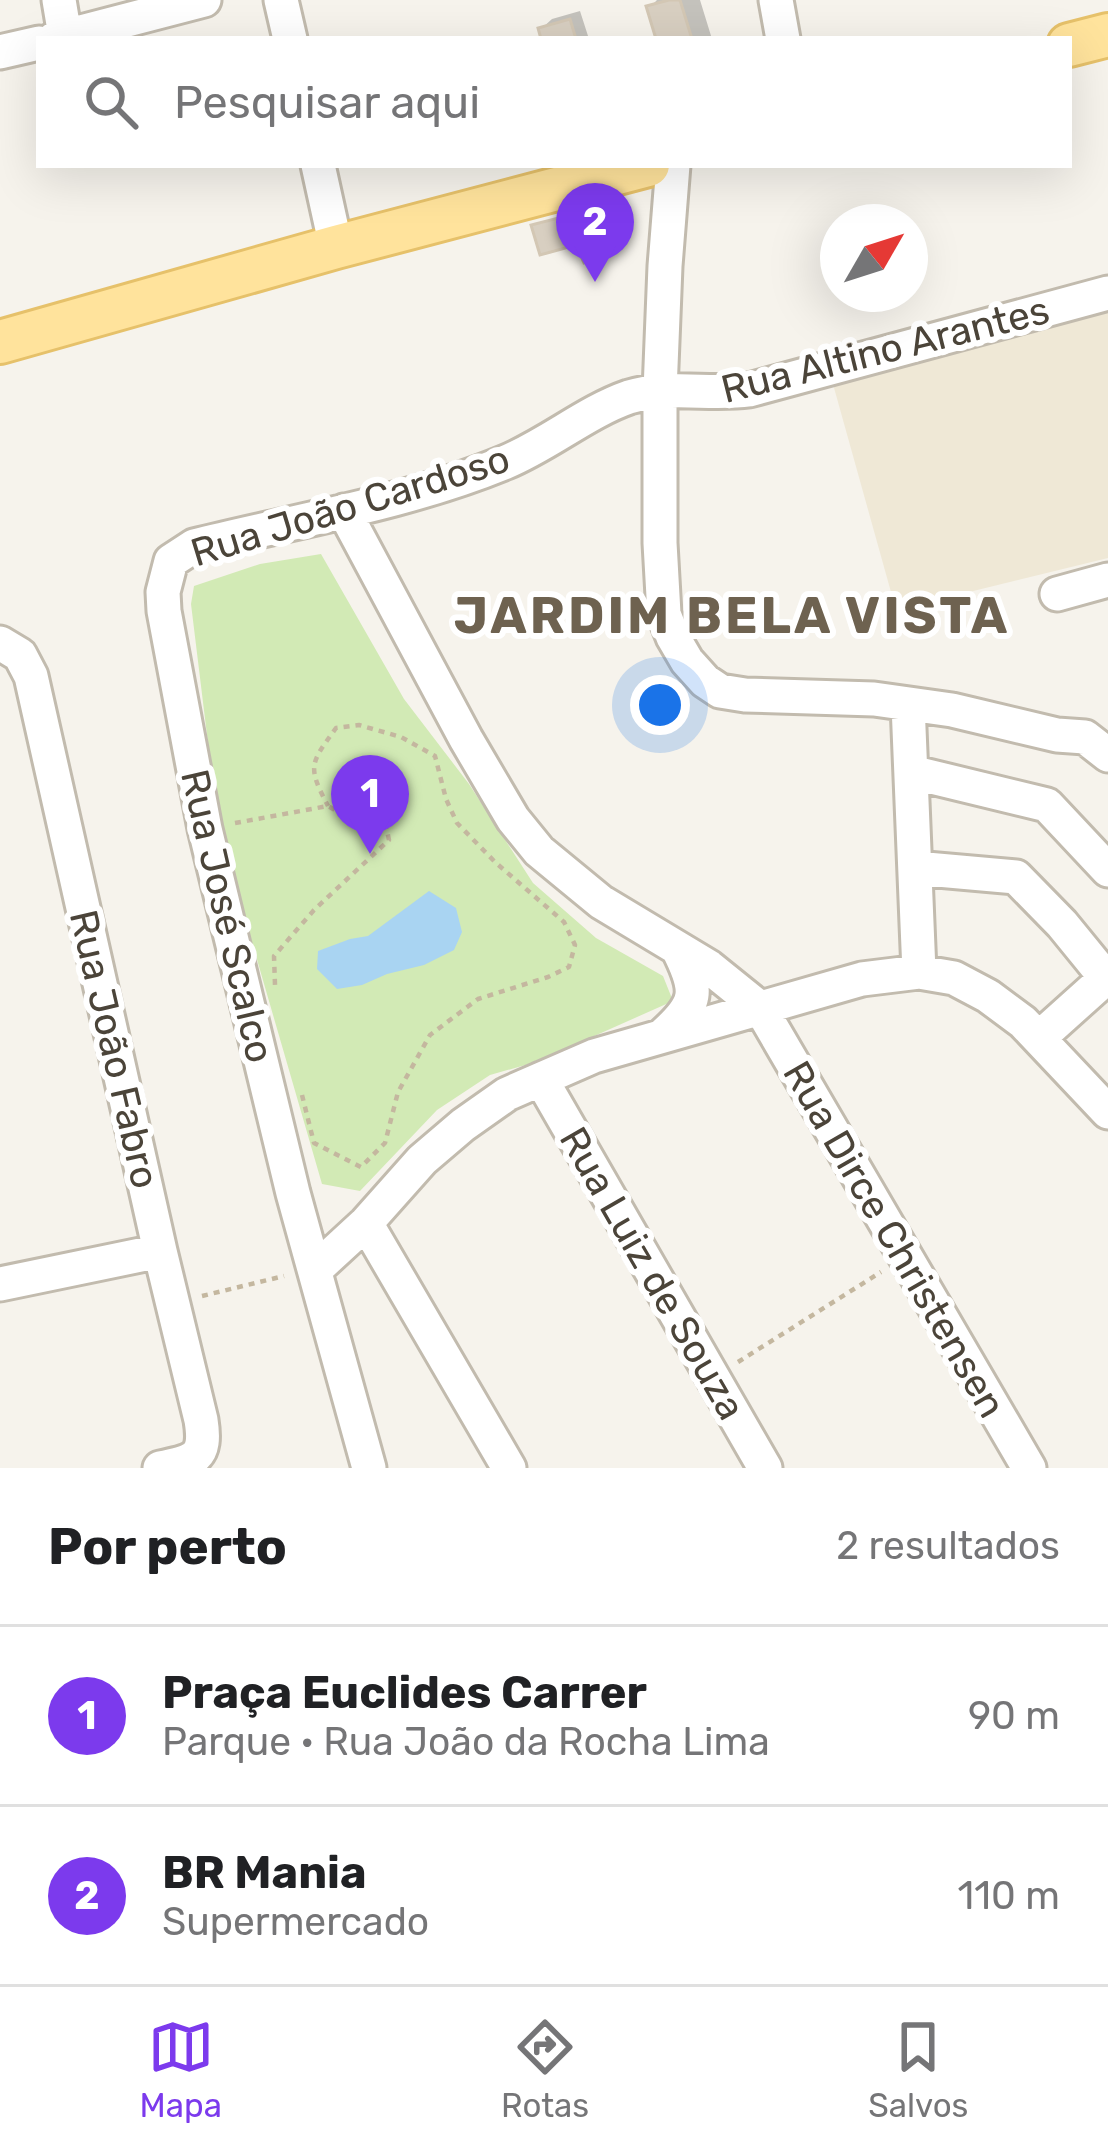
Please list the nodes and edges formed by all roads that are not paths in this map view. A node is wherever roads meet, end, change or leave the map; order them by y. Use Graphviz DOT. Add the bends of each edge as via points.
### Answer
graph roads {
  1 [pos="59,0"];
  2 [pos="204,0"];
  3 [pos="281,0"];
  4 [pos="776,0"];
  5 [pos="1108,34"];
  6 [pos="53,36"];
  7 [pos="64,36"];
  8 [pos="289,36"];
  9 [pos="782,36"];
  10 [pos="36,43"];
  11 [pos="1072,44"];
  12 [pos="0,52"];
  13 [pos="319,168"];
  14 [pos="637,168"];
  15 [pos="673,168"];
  16 [pos="336,248"];
  17 [pos="1108,293"];
  18 [pos="0,342"];
  19 [pos="660,391"];
  20 [pos="344,511"];
  21 [pos="171,561"];
  22 [pos="1108,580"];
  23 [pos="1057,594"];
  24 [pos="0,644"];
  25 [pos="908,704"];
  26 [pos="1100,741"];
  27 [pos="911,772"];
  28 [pos="915,868"];
  29 [pos="1108,870"];
  30 [pos="678,949"];
  31 [pos="919,972"];
  32 [pos="1107,977"];
  33 [pos="760,1010"];
  34 [pos="662,1036"];
  35 [pos="1040,1038"];
  36 [pos="541,1079"];
  37 [pos="1108,1112"];
  38 [pos="366,1222"];
  39 [pos="160,1251"];
  40 [pos="316,1268"];
  41 [pos="0,1284"];
  42 [pos="174,1465"];
  43 [pos="369,1468"];
  44 [pos="509,1468"];
  45 [pos="765,1468"];
  46 [pos="1029,1468"];
  1 -- 6 [label="street"];
  2 -- 7 [label="street"];
  3 -- 8 [label="street"];
  4 -- 9 [label="street"];
  5 -- 11 [label="main road"];
  10 -- 12 [label="street"];
  13 -- 16 [label="street"];
  14 -- 16 [label="main road"];
  15 -- 19 [label="street"];
  16 -- 18 [label="main road"];
  17 -- 19 [label="street, Rua Altino Arantes" via="748,390"];
  19 -- 20 [label="street, Rua João Cardoso" via="630,397 447,484"];
  19 -- 25 [label="street" via="664,614 687,662 720,691"];
  20 -- 21 [label="street, Rua João Cardoso" via="194,545"];
  20 -- 30 [label="street, Rua Dirce Christensen" via="513,819 601,902"];
  21 -- 40 [label="street, Rua José Scalco" via="164,611 205,829"];
  22 -- 23 [label="street"];
  24 -- 39 [label="street, Rua João Fabro" via="20,655 31,676"];
  25 -- 26 [label="street"];
  25 -- 27 [label="street"];
  27 -- 28 [label="street"];
  27 -- 29 [label="street" via="1047,805"];
  28 -- 31 [label="street"];
  28 -- 32 [label="street" via="1016,877"];
  30 -- 33 [label="street, Rua Dirce Christensen"];
  30 -- 34 [label="street" via="693,980 692,1002"];
  31 -- 33 [label="street" via="862,979"];
  31 -- 35 [label="street" via="988,996"];
  32 -- 35 [label="street"];
  33 -- 34 [label="street"];
  33 -- 46 [label="street, Rua Dirce Christensen"];
  34 -- 36 [label="street"];
  35 -- 37 [label="street"];
  36 -- 38 [label="street" via="463,1125"];
  36 -- 45 [label="street, Rua Luiz de Souza"];
  38 -- 40 [label="street"];
  38 -- 44 [label="street"];
  39 -- 41 [label="street"];
  39 -- 42 [label="street, Rua João Fabro" via="204,1440 197,1455"];
  40 -- 43 [label="street, Rua José Scalco"];
}
